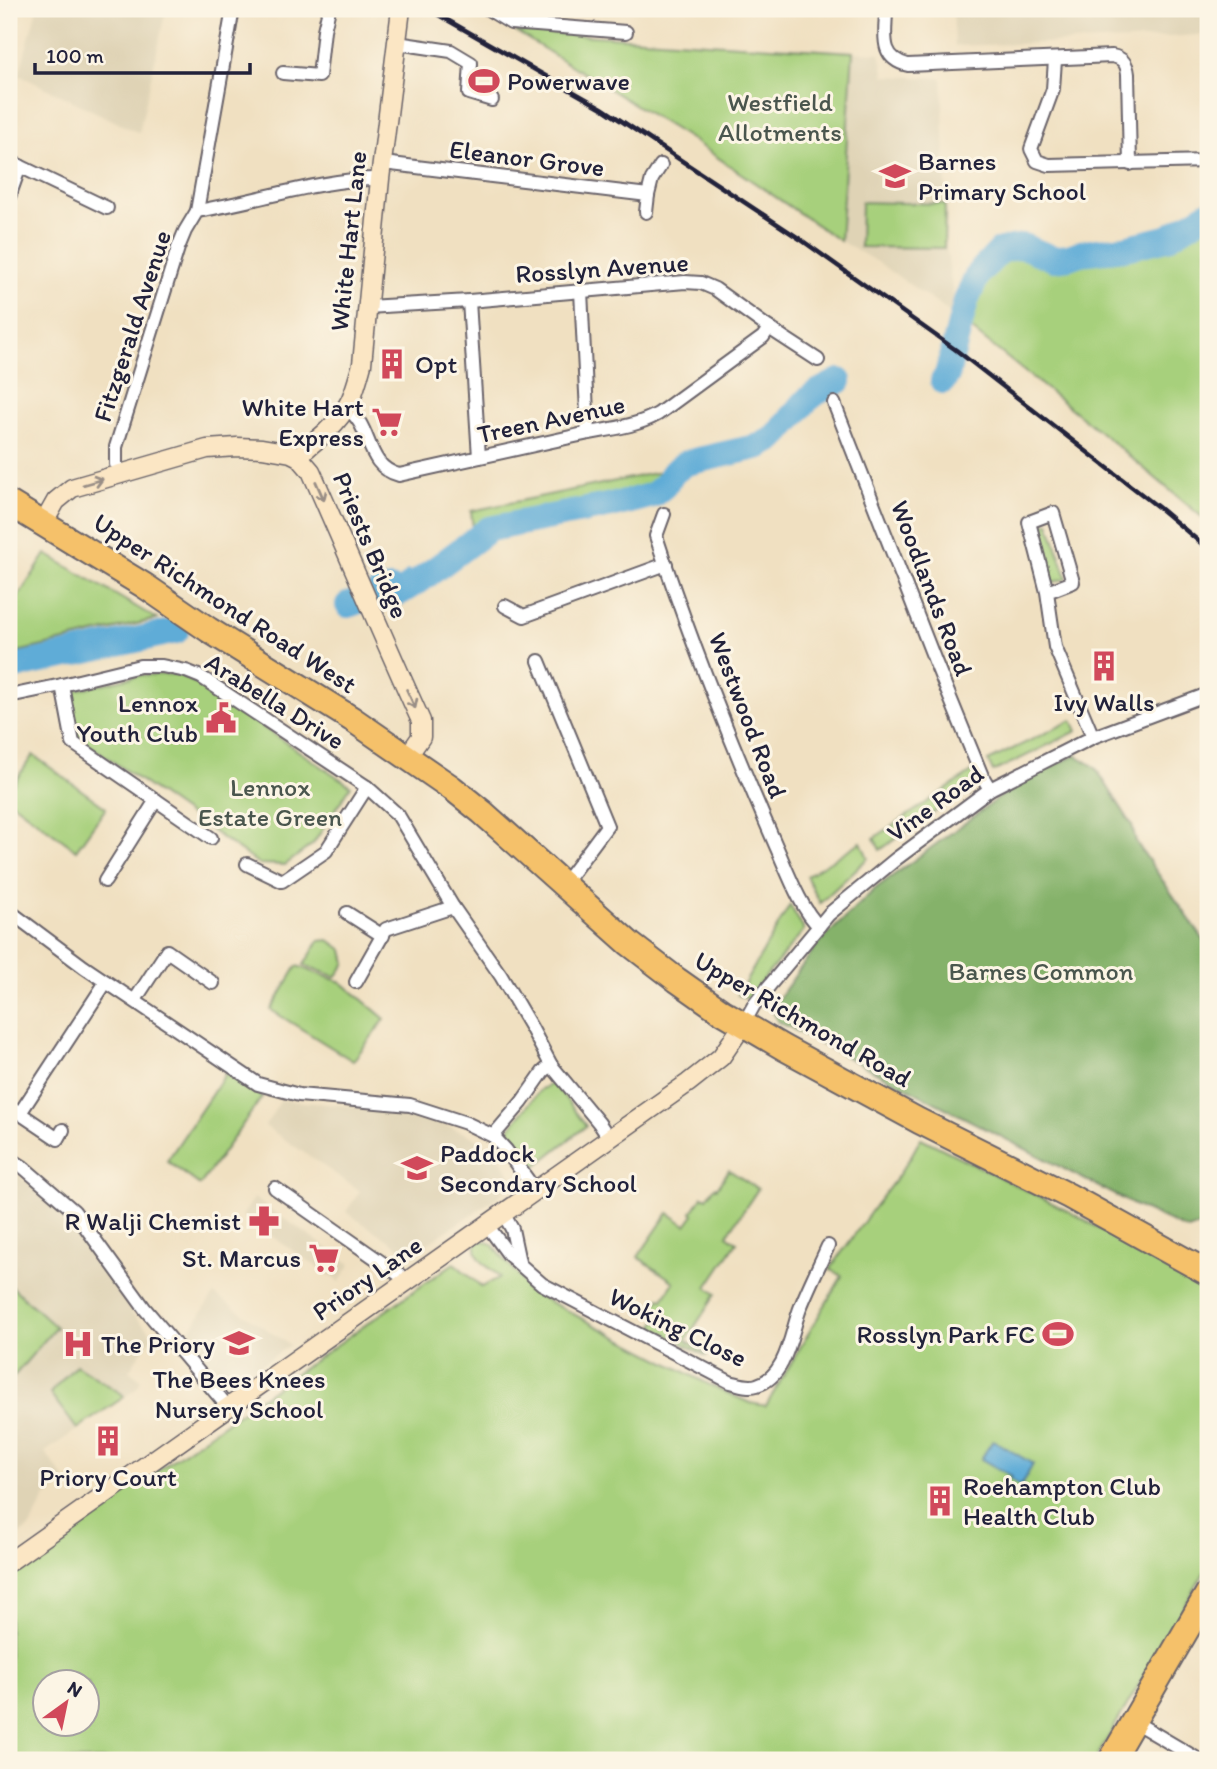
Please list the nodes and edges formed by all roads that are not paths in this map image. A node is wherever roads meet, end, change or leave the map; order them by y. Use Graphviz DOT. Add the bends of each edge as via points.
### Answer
graph roads {
  1 [pos="233,9"];
  2 [pos="329,9"];
  3 [pos="401,9"];
  4 [pos="488,9"];
  5 [pos="886,9"];
  6 [pos="626,32"];
  7 [pos="397,43"];
  8 [pos="1055,60"];
  9 [pos="283,73"];
  10 [pos="492,100"];
  11 [pos="1208,161"];
  12 [pos="14,164"];
  13 [pos="1130,164"];
  14 [pos="661,165"];
  15 [pos="381,171"];
  16 [pos="648,195"];
  17 [pos="9,197"];
  18 [pos="107,208"];
  19 [pos="197,211"];
  20 [pos="646,212"];
  21 [pos="580,291"];
  22 [pos="470,301"];
  23 [pos="367,307"];
  24 [pos="769,328"];
  25 [pos="818,360"];
  26 [pos="834,403"];
  27 [pos="347,409"];
  28 [pos="588,433"];
  29 [pos="299,457"];
  30 [pos="479,457"];
  31 [pos="119,475"];
  32 [pos="9,503"];
  33 [pos="664,514"];
  34 [pos="43,524"];
  35 [pos="666,564"];
  36 [pos="1047,592"];
  37 [pos="505,606"];
  38 [pos="539,661"];
  39 [pos="62,685"];
  40 [pos="1208,694"];
  41 [pos="9,696"];
  42 [pos="1093,737"];
  43 [pos="407,757"];
  44 [pos="367,787"];
  45 [pos="990,789"];
  46 [pos="156,800"];
  47 [pos="211,838"];
  48 [pos="247,864"];
  49 [pos="105,881"];
  50 [pos="563,885"];
  51 [pos="453,907"];
  52 [pos="9,911"];
  53 [pos="347,913"];
  54 [pos="819,926"];
  55 [pos="383,936"];
  56 [pos="106,982"];
  57 [pos="356,982"];
  58 [pos="213,983"];
  59 [pos="135,1000"];
  60 [pos="743,1025"];
  61 [pos="551,1065"];
  62 [pos="14,1109"];
  63 [pos="62,1130"];
  64 [pos="493,1136"];
  65 [pos="609,1138"];
  66 [pos="9,1158"];
  67 [pos="275,1188"];
  68 [pos="535,1190"];
  69 [pos="503,1213"];
  70 [pos="486,1225"];
  71 [pos="828,1246"];
  72 [pos="519,1262"];
  73 [pos="1208,1273"];
  74 [pos="406,1284"];
  75 [pos="228,1408"];
  76 [pos="9,1562"];
  77 [pos="1208,1593"];
  78 [pos="1133,1721"];
  79 [pos="1111,1760"];
  80 [pos="1199,1760"];
  1 -- 19 [label="street"];
  2 -- 9 [label="street" via="318,76"];
  3 -- 7 [label="street, White Hart Lane"];
  4 -- 6 [label="street" via="511,23"];
  5 -- 8 [label="street" via="887,51 900,64"];
  7 -- 10 [label="street" via="451,51 471,63 469,93"];
  7 -- 15 [label="street, White Hart Lane"];
  8 -- 13 [label="street" via="1112,56 1127,66"];
  8 -- 13 [label="street" via="1054,89 1031,149 1033,155 1049,165"];
  11 -- 13 [label="street"];
  12 -- 17 [label="street"];
  12 -- 18 [label="street"];
  14 -- 16 [label="street"];
  15 -- 16 [label="street, Eleanor Grove"];
  15 -- 19 [label="street, Fitzgerald Avenue"];
  15 -- 23 [label="street, White Hart Lane"];
  16 -- 20 [label="street"];
  19 -- 31 [label="street, Fitzgerald Avenue" via="178,248 116,447"];
  21 -- 22 [label="street, Rosslyn Avenue"];
  21 -- 24 [label="street, Rosslyn Avenue" via="701,283"];
  21 -- 28 [label="street"];
  22 -- 23 [label="street, Rosslyn Avenue"];
  22 -- 30 [label="street"];
  23 -- 27 [label="street, White Hart Lane" via="362,364"];
  24 -- 25 [label="street, Rosslyn Avenue"];
  24 -- 28 [label="street, Treen Avenue" via="659,414 630,426"];
  26 -- 45 [label="street, Woodlands Road"];
  27 -- 29 [label="street, White Hart Lane"];
  27 -- 30 [label="street, Treen Avenue" via="358,418 379,464 391,473"];
  28 -- 30 [label="street, Treen Avenue"];
  29 -- 31 [label="street, Priests Bridge" via="262,448 207,449"];
  29 -- 43 [label="street, Priests Bridge, one-way" via="311,471 421,721 421,737"];
  34 -- 31 [label="street, Priests Bridge, one-way" via="56,501 72,488"];
  32 -- 34 [label="highway, Upper Richmond Road West"];
  33 -- 35 [label="street, Westwood Road" via="656,536"];
  34 -- 43 [label="highway, Upper Richmond Road West"];
  35 -- 37 [label="street" via="524,616"];
  35 -- 54 [label="street, Westwood Road" via="741,766 797,893"];
  36 -- 36 [label="street" via="1029,522 1053,513 1073,582"];
  36 -- 42 [label="street" via="1055,647"];
  38 -- 50 [label="street" via="607,826"];
  39 -- 41 [label="street, Arabella Drive"];
  39 -- 44 [label="street, Arabella Drive" via="140,666 186,671"];
  39 -- 46 [label="street" via="73,743"];
  40 -- 42 [label="street, Vine Road"];
  42 -- 45 [label="street, Vine Road"];
  43 -- 50 [label="highway, Upper Richmond Road" via="482,812"];
  44 -- 48 [label="street" via="326,851 282,881"];
  44 -- 51 [label="street, Arabella Drive" via="398,815"];
  45 -- 54 [label="street, Vine Road" via="896,859"];
  46 -- 47 [label="street"];
  46 -- 49 [label="street"];
  50 -- 60 [label="highway, Upper Richmond Road" via="630,944"];
  51 -- 55 [label="street" via="386,929"];
  51 -- 61 [label="street, Arabella Drive" via="501,976"];
  52 -- 56 [label="street"];
  53 -- 55 [label="street"];
  54 -- 60 [label="street, Vine Road"];
  55 -- 57 [label="street"];
  56 -- 59 [label="street"];
  56 -- 62 [label="street"];
  58 -- 59 [label="street" via="167,951"];
  59 -- 64 [label="street" via="258,1084 299,1095 411,1105"];
  60 -- 65 [label="street, Priory Lane" via="712,1065"];
  60 -- 73 [label="highway, Upper Richmond Road"];
  61 -- 64 [label="street"];
  61 -- 65 [label="street, Arabella Drive"];
  62 -- 63 [label="street" via="58,1139"];
  64 -- 68 [label="street"];
  65 -- 68 [label="street, Priory Lane"];
  66 -- 75 [label="street" via="74,1211 145,1309"];
  67 -- 74 [label="street"];
  68 -- 69 [label="street, Priory Lane"];
  69 -- 70 [label="street, Priory Lane"];
  69 -- 72 [label="street" via="512,1229"];
  70 -- 72 [label="street, Woking Close"];
  70 -- 74 [label="street, Priory Lane"];
  71 -- 72 [label="street, Woking Close" via="784,1358 773,1374 754,1386 730,1382 555,1292"];
  74 -- 75 [label="street, Priory Lane"];
  75 -- 76 [label="street, Priory Lane"];
  77 -- 78 [label="highway"];
  78 -- 79 [label="highway"];
  78 -- 80 [label="street"];
}
